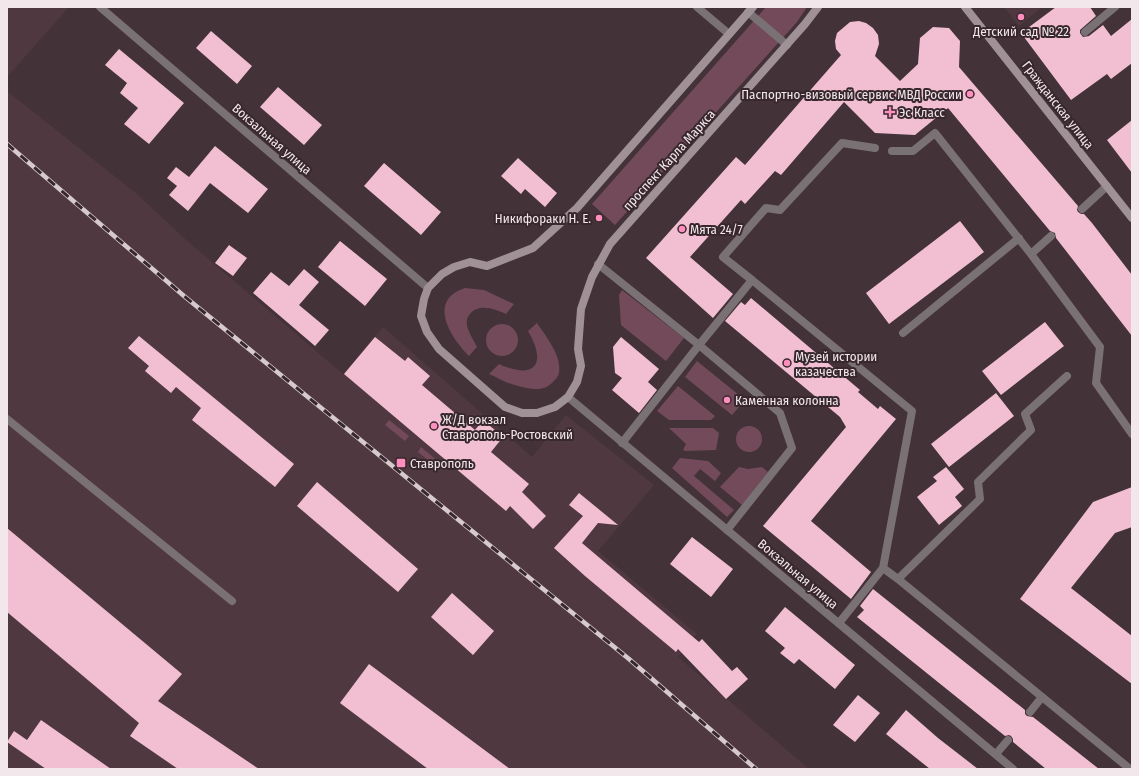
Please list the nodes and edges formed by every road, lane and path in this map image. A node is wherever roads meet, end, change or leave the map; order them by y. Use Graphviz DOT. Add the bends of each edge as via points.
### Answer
graph roads {
  1 [pos="100,7"];
  2 [pos="697,7"];
  3 [pos="818,7"];
  4 [pos="965,7"];
  5 [pos="1116,7"];
  6 [pos="751,10"];
  7 [pos="1085,32"];
  8 [pos="729,34"];
  9 [pos="787,45"];
  10 [pos="875,148"];
  11 [pos="892,151"];
  12 [pos="1106,186"];
  13 [pos="1082,209"];
  14 [pos="1132,218"];
  15 [pos="1051,236"];
  16 [pos="1019,238"];
  17 [pos="1030,254"];
  18 [pos="598,264"];
  19 [pos="752,280"];
  20 [pos="428,288"];
  21 [pos="903,333"];
  22 [pos="699,345"];
  23 [pos="1067,376"];
  24 [pos="568,397"];
  25 [pos="7,419"];
  26 [pos="1132,434"];
  27 [pos="622,443"];
  28 [pos="727,530"];
  29 [pos="883,568"];
  30 [pos="898,579"];
  31 [pos="232,601"];
  32 [pos="839,624"];
  33 [pos="1042,697"];
  34 [pos="1030,712"];
  35 [pos="1008,740"];
  36 [pos="996,754"];
  37 [pos="1013,769"];
  38 [pos="1130,769"];
  1 -- 20 [label="street, Вокзальная улица"];
  2 -- 8 [label="street"];
  3 -- 9 [label="main road, проспект Карла Маркса"];
  4 -- 12 [label="main road, Гражданская улица"];
  5 -- 7 [label="street"];
  6 -- 8 [label="main road"];
  6 -- 9 [label="street"];
  8 -- 20 [label="main road" via="577,208 533,248 487,266 470,262 454,267 442,274"];
  9 -- 18 [label="main road, проспект Карла Маркса" via="615,238"];
  10 -- 19 [label="street" via="842,143 780,210 766,208 723,257"];
  11 -- 16 [label="street" via="913,151 935,133"];
  12 -- 13 [label="street"];
  12 -- 14 [label="main road, Гражданская улица"];
  15 -- 17 [label="street"];
  16 -- 17 [label="street"];
  16 -- 21 [label="street"];
  17 -- 26 [label="street" via="1100,347 1096,383"];
  18 -- 22 [label="street"];
  18 -- 24 [label="main road, проспект Карла Маркса" via="581,310 578,349 581,366 577,382"];
  19 -- 22 [label="street"];
  19 -- 29 [label="street" via="912,411"];
  20 -- 24 [label="main road" via="421,316 427,332 439,349 505,407 522,413 538,413 555,407"];
  22 -- 27 [label="street"];
  22 -- 28 [label="street" via="780,413 792,448"];
  23 -- 30 [label="street" via="1025,414 1031,430 978,482 980,499"];
  24 -- 27 [label="street, Вокзальная улица"];
  25 -- 31 [label="street"];
  27 -- 28 [label="street, Вокзальная улица"];
  28 -- 32 [label="street, Вокзальная улица"];
  29 -- 30 [label="street"];
  29 -- 32 [label="street"];
  30 -- 33 [label="street"];
  32 -- 36 [label="street, Вокзальная улица"];
  33 -- 34 [label="street"];
  33 -- 38 [label="street"];
  35 -- 36 [label="street"];
  36 -- 37 [label="street, Вокзальная улица"];
}
